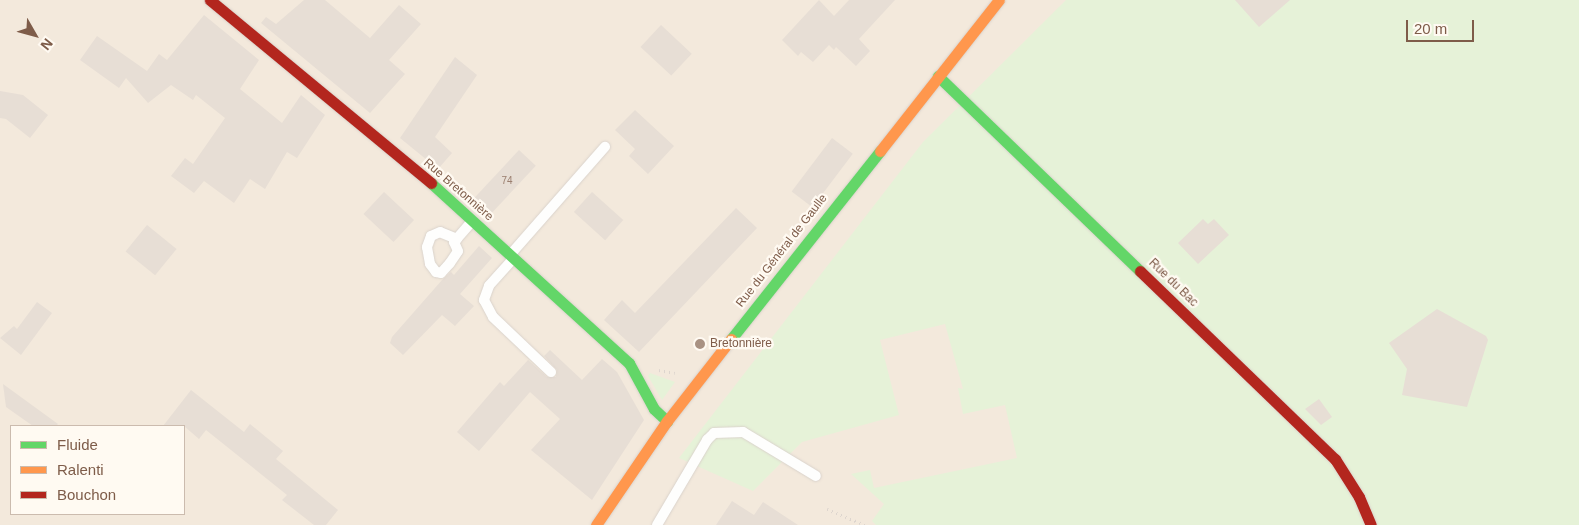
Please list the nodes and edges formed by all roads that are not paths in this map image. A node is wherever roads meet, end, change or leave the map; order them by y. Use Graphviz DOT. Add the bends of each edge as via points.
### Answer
graph roads {
  1 [pos="210,0"];
  2 [pos="999,0"];
  3 [pos="938,76"];
  4 [pos="605,146"];
  5 [pos="472,221"];
  6 [pos="457,239"];
  7 [pos="512,256"];
  8 [pos="551,372"];
  9 [pos="667,421"];
  10 [pos="816,476"];
  11 [pos="596,525"];
  12 [pos="657,525"];
  13 [pos="1371,525"];
  1 -- 5 [label="street, Rue Bretonnière"];
  2 -- 3 [label="street, Rue du Général de Gaulle"];
  3 -- 9 [label="street, Rue du Général de Gaulle"];
  3 -- 13 [label="street, Rue du Bac" via="1335,458 1359,497"];
  4 -- 7 [label="lane"];
  5 -- 6 [label="lane"];
  5 -- 7 [label="street, Rue Bretonnière"];
  7 -- 8 [label="lane" via="489,286 484,300 493,317"];
  7 -- 9 [label="street, Rue Bretonnière" via="629,363 654,409"];
  9 -- 11 [label="street, Rue du Général de Gaulle"];
  10 -- 12 [label="lane" via="743,432 714,433"];
}
